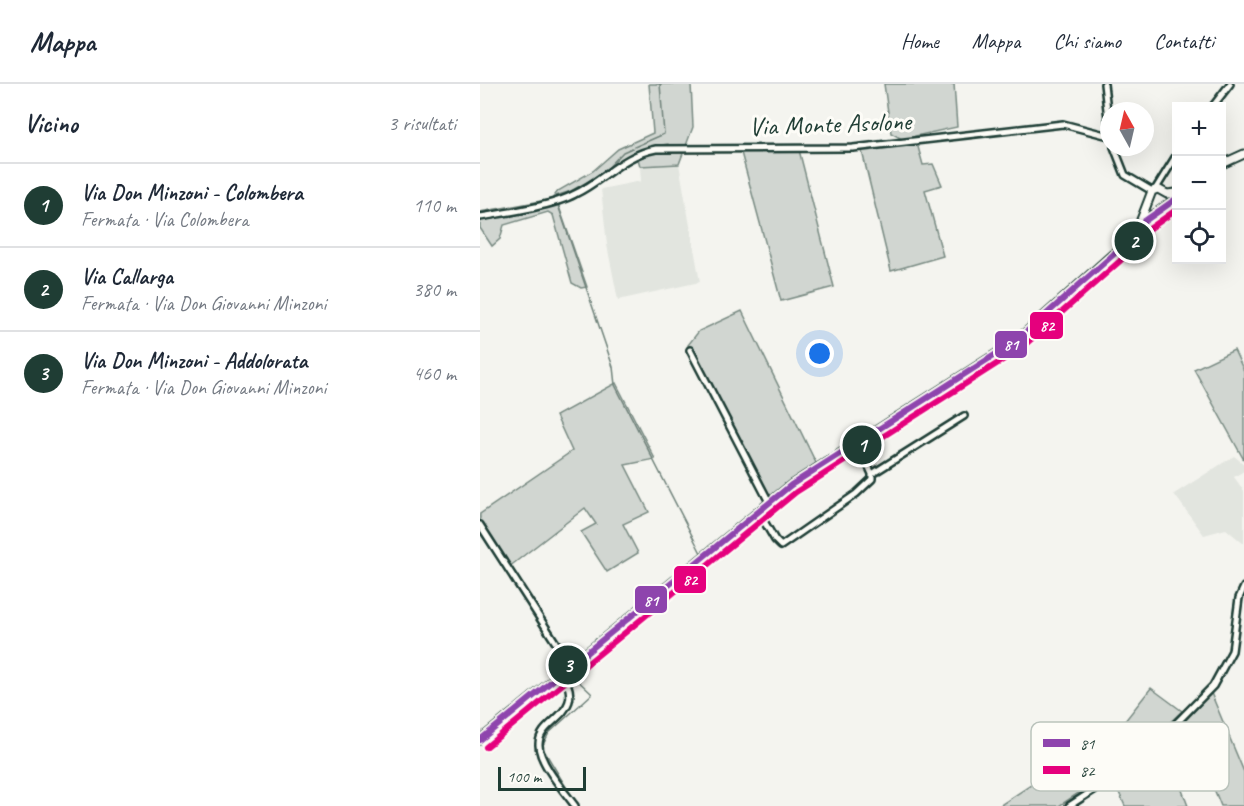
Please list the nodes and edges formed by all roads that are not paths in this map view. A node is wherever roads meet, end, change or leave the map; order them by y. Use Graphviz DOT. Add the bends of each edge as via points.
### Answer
graph roads {
  1 [pos="1104,84"];
  2 [pos="1230,84"];
  3 [pos="1106,102"];
  4 [pos="1216,102"];
  5 [pos="1100,134"];
  6 [pos="1244,154"];
  7 [pos="1117,156"];
  8 [pos="1172,162"];
  9 [pos="1226,162"];
  10 [pos="1162,178"];
  11 [pos="1152,192"];
  12 [pos="1166,193"];
  13 [pos="1172,193"];
  14 [pos="1172,201"];
  15 [pos="1148,203"];
  16 [pos="1168,203"];
  17 [pos="1159,210"];
  18 [pos="480,217"];
  19 [pos="1139,225"];
  20 [pos="690,350"];
  21 [pos="964,416"];
  22 [pos="856,442"];
  23 [pos="872,474"];
  24 [pos="769,502"];
  25 [pos="758,511"];
  26 [pos="480,525"];
  27 [pos="1244,587"];
  28 [pos="570,665"];
  29 [pos="561,672"];
  30 [pos="1178,722"];
  31 [pos="480,740"];
  32 [pos="1092,791"];
  33 [pos="575,806"];
  34 [pos="1069,806"];
  1 -- 3 [label="street"];
  2 -- 4 [label="street"];
  5 -- 18 [label="street, Via Monte Asolone" via="1063,124 853,148 656,148 630,157 565,199"];
  6 -- 9 [label="street"];
  7 -- 11 [label="street" via="1125,176"];
  8 -- 10 [label="street"];
  10 -- 11 [label="street"];
  10 -- 12 [label="street"];
  11 -- 12 [label="street"];
  11 -- 15 [label="street"];
  12 -- 13 [label="street"];
  12 -- 16 [label="street"];
  14 -- 16 [label="street"];
  15 -- 17 [label="street"];
  15 -- 19 [label="street"];
  16 -- 17 [label="street"];
  17 -- 19 [label="street"];
  19 -- 22 [label="street" via="1114,254 1015,342"];
  20 -- 24 [label="street"];
  21 -- 23 [label="street"];
  22 -- 23 [label="street"];
  22 -- 24 [label="street"];
  23 -- 25 [label="street" via="872,479 856,494 781,546"];
  24 -- 25 [label="street"];
  25 -- 28 [label="street"];
  26 -- 28 [label="street"];
  27 -- 30 [label="street" via="1232,651 1213,687"];
  28 -- 29 [label="street"];
  29 -- 31 [label="street"];
  29 -- 33 [label="street" via="569,685 569,699 539,745 547,766"];
  32 -- 34 [label="street"];
}
